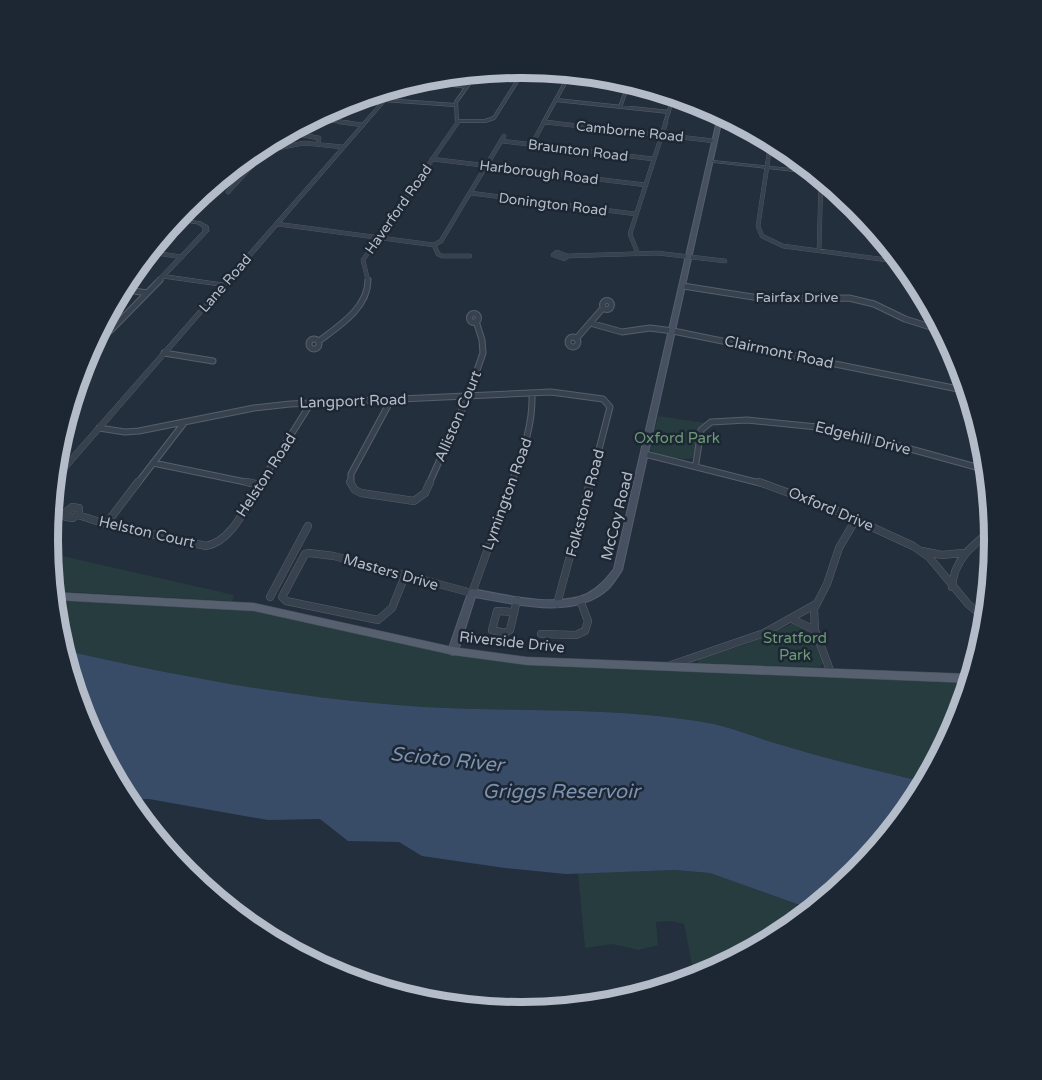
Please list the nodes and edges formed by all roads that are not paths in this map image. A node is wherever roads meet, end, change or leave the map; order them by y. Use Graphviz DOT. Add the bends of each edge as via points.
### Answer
graph roads {
  1 [pos="520,77"];
  2 [pos="472,80"];
  3 [pos="567,80"];
  4 [pos="446,84"];
  5 [pos="467,87"];
  6 [pos="627,90"];
  7 [pos="386,98"];
  8 [pos="384,100"];
  9 [pos="556,100"];
  10 [pos="672,103"];
  11 [pos="455,105"];
  12 [pos="620,107"];
  13 [pos="669,112"];
  14 [pos="328,120"];
  15 [pos="458,121"];
  16 [pos="544,122"];
  17 [pos="719,122"];
  18 [pos="363,124"];
  19 [pos="302,135"];
  20 [pos="662,135"];
  21 [pos="504,136"];
  22 [pos="501,141"];
  23 [pos="715,141"];
  24 [pos="318,144"];
  25 [pos="532,144"];
  26 [pos="278,147"];
  27 [pos="343,147"];
  28 [pos="770,150"];
  29 [pos="432,159"];
  30 [pos="654,159"];
  31 [pos="257,160"];
  32 [pos="710,162"];
  33 [pos="486,166"];
  34 [pos="768,168"];
  35 [pos="801,171"];
  36 [pos="646,185"];
  37 [pos="821,188"];
  38 [pos="228,192"];
  39 [pos="470,193"];
  40 [pos="636,214"];
  41 [pos="186,221"];
  42 [pos="277,224"];
  43 [pos="378,238"];
  44 [pos="434,245"];
  45 [pos="819,251"];
  46 [pos="158,253"];
  47 [pos="638,254"];
  48 [pos="470,256"];
  49 [pos="567,256"];
  50 [pos="689,256"];
  51 [pos="182,257"];
  52 [pos="890,260"];
  53 [pos="725,261"];
  54 [pos="163,276"];
  55 [pos="223,285"];
  56 [pos="683,286"];
  57 [pos="131,291"];
  58 [pos="147,293"];
  59 [pos="603,308"];
  60 [pos="476,321"];
  61 [pos="590,323"];
  62 [pos="932,327"];
  63 [pos="108,331"];
  64 [pos="673,331"];
  65 [pos="576,339"];
  66 [pos="319,341"];
  67 [pos="164,353"];
  68 [pos="213,362"];
  69 [pos="958,389"];
  70 [pos="532,394"];
  71 [pos="468,396"];
  72 [pos="391,400"];
  73 [pos="608,402"];
  74 [pos="312,403"];
  75 [pos="184,423"];
  76 [pos="99,428"];
  77 [pos="645,454"];
  78 [pos="153,463"];
  79 [pos="696,463"];
  80 [pos="978,468"];
  81 [pos="64,469"];
  82 [pos="260,485"];
  83 [pos="78,515"];
  84 [pos="856,519"];
  85 [pos="106,524"];
  86 [pos="308,526"];
  87 [pos="984,536"];
  88 [pos="217,544"];
  89 [pos="922,551"];
  90 [pos="307,553"];
  91 [pos="962,553"];
  92 [pos="294,554"];
  93 [pos="405,576"];
  94 [pos="952,587"];
  95 [pos="472,593"];
  96 [pos="62,596"];
  97 [pos="270,597"];
  98 [pos="517,600"];
  99 [pos="580,600"];
  100 [pos="557,604"];
  101 [pos="816,604"];
  102 [pos="514,612"];
  103 [pos="978,613"];
  104 [pos="794,620"];
  105 [pos="815,630"];
  106 [pos="541,634"];
  107 [pos="453,651"];
  108 [pos="664,667"];
  109 [pos="831,672"];
  110 [pos="963,678"];
  1 -- 15 [label="street" via="494,118"];
  2 -- 5 [label="street"];
  3 -- 9 [label="street"];
  4 -- 5 [label="street"];
  5 -- 11 [label="street"];
  6 -- 12 [label="street"];
  7 -- 8 [label="street, Lane Road"];
  8 -- 11 [label="street"];
  8 -- 18 [label="street, Lane Road"];
  9 -- 12 [label="street"];
  9 -- 16 [label="street"];
  10 -- 13 [label="street"];
  11 -- 15 [label="street"];
  12 -- 13 [label="street"];
  13 -- 20 [label="street"];
  14 -- 18 [label="street"];
  15 -- 29 [label="street, Haverford Road"];
  16 -- 20 [label="street, Camborne Road"];
  16 -- 25 [label="street"];
  17 -- 23 [label="main road, McCoy Road"];
  18 -- 27 [label="street, Lane Road"];
  19 -- 24 [label="street" via="320,139"];
  20 -- 23 [label="street, Camborne Road"];
  20 -- 30 [label="street"];
  21 -- 22 [label="street"];
  22 -- 25 [label="street, Braunton Road"];
  22 -- 33 [label="street"];
  23 -- 32 [label="main road, McCoy Road"];
  24 -- 26 [label="street"];
  24 -- 27 [label="street"];
  25 -- 30 [label="street, Braunton Road"];
  27 -- 42 [label="street, Lane Road"];
  28 -- 34 [label="street"];
  29 -- 33 [label="street, Harborough Road"];
  29 -- 43 [label="street, Haverford Road"];
  30 -- 36 [label="street"];
  31 -- 38 [label="street"];
  32 -- 34 [label="street"];
  32 -- 50 [label="main road, McCoy Road"];
  33 -- 36 [label="street, Harborough Road"];
  33 -- 39 [label="street"];
  34 -- 35 [label="street"];
  34 -- 45 [label="street" via="760,233 783,246"];
  36 -- 40 [label="street"];
  37 -- 45 [label="street"];
  39 -- 40 [label="street, Donington Road"];
  39 -- 44 [label="street" via="441,241"];
  40 -- 47 [label="street" via="631,238"];
  41 -- 51 [label="street" via="207,229"];
  42 -- 43 [label="street"];
  42 -- 55 [label="street, Lane Road"];
  43 -- 44 [label="street"];
  43 -- 66 [label="street, Haverford Road" via="363,260 368,280 364,298"];
  44 -- 48 [label="street" via="442,256"];
  45 -- 52 [label="street"];
  46 -- 51 [label="street"];
  47 -- 49 [label="street"];
  47 -- 50 [label="street"];
  50 -- 53 [label="street"];
  50 -- 56 [label="main road, McCoy Road"];
  51 -- 54 [label="street"];
  54 -- 55 [label="street"];
  54 -- 58 [label="street"];
  55 -- 67 [label="street, Lane Road"];
  56 -- 62 [label="street, Fairfax Drive" via="766,299 849,298"];
  56 -- 64 [label="main road, McCoy Road"];
  57 -- 58 [label="street"];
  58 -- 63 [label="street"];
  59 -- 61 [label="street"];
  60 -- 71 [label="street, Alliston Court" via="483,353"];
  61 -- 64 [label="street, Clairmont Road" via="621,332 650,328"];
  61 -- 65 [label="street"];
  64 -- 69 [label="street, Clairmont Road"];
  64 -- 77 [label="main road, McCoy Road"];
  67 -- 68 [label="street"];
  67 -- 76 [label="street, Lane Road"];
  70 -- 71 [label="street, Langport Road"];
  70 -- 73 [label="street, Langport Road" via="572,394"];
  70 -- 95 [label="street, Lymington Road" via="530,432"];
  71 -- 72 [label="street, Langport Road"];
  71 -- 72 [label="street, Alliston Court" via="425,494 410,502 361,493 351,485 351,474"];
  72 -- 74 [label="street, Langport Road"];
  73 -- 100 [label="street, Folkstone Road" via="610,411"];
  74 -- 75 [label="street, Langport Road" via="269,406"];
  74 -- 82 [label="street, Helston Road"];
  75 -- 76 [label="street, Langport Road" via="132,432"];
  75 -- 78 [label="street"];
  76 -- 81 [label="street, Lane Road"];
  77 -- 79 [label="street, Oxford Drive"];
  77 -- 99 [label="main road, McCoy Road" via="618,570 600,590"];
  78 -- 82 [label="street"];
  78 -- 85 [label="street"];
  79 -- 80 [label="street, Edgehill Drive" via="701,430 711,422 789,422 834,428"];
  79 -- 84 [label="street, Oxford Drive" via="807,497"];
  82 -- 88 [label="street, Helston Road" via="226,537"];
  83 -- 85 [label="street, Helston Court"];
  84 -- 89 [label="street, Oxford Drive"];
  84 -- 101 [label="street" via="839,548"];
  85 -- 88 [label="street, Helston Court" via="206,546"];
  86 -- 92 [label="street"];
  87 -- 91 [label="street"];
  89 -- 91 [label="street"];
  89 -- 94 [label="street, Oxford Drive"];
  90 -- 92 [label="street, Masters Drive"];
  90 -- 93 [label="street, Masters Drive" via="334,556"];
  90 -- 93 [label="street" via="282,592 286,601 378,621 392,608"];
  91 -- 94 [label="street" via="954,567"];
  92 -- 97 [label="street"];
  93 -- 95 [label="street, Masters Drive"];
  94 -- 103 [label="street, Oxford Drive"];
  95 -- 98 [label="main road, McCoy Road"];
  95 -- 107 [label="main road"];
  96 -- 107 [label="main road, Riverside Drive" via="254,608"];
  98 -- 100 [label="main road, McCoy Road"];
  98 -- 102 [label="street"];
  99 -- 100 [label="main road, McCoy Road"];
  99 -- 106 [label="street" via="588,621 585,631 576,635"];
  101 -- 104 [label="street"];
  101 -- 105 [label="street"];
  104 -- 105 [label="street"];
  104 -- 108 [label="street" via="741,643"];
  105 -- 109 [label="street"];
  107 -- 108 [label="main road, Riverside Drive" via="527,661"];
  108 -- 109 [label="main road, Riverside Drive"];
  109 -- 110 [label="main road, Riverside Drive"];
}
